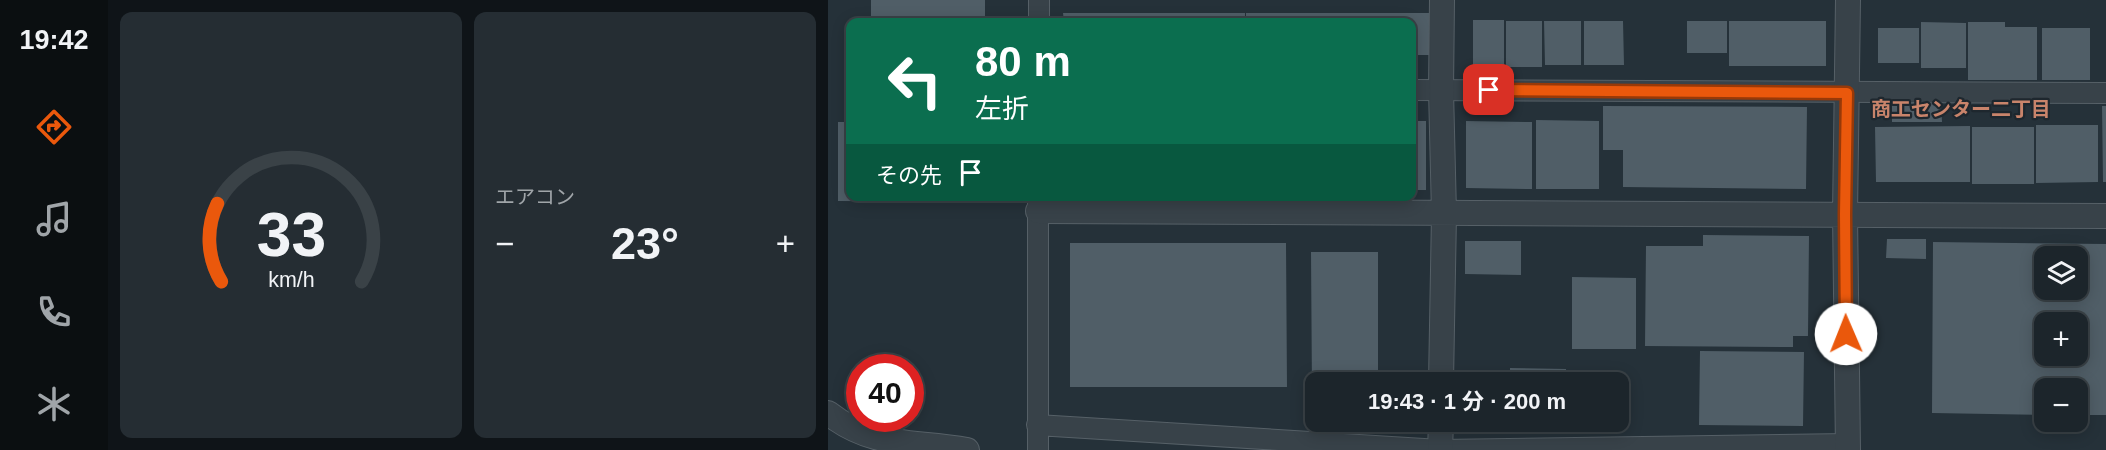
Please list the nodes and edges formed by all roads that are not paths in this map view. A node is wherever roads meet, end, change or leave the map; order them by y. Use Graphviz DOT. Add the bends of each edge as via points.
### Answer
graph roads {
  1 [pos="1039,0"];
  2 [pos="1442,0"];
  3 [pos="1848,0"];
  4 [pos="1039,18"];
  5 [pos="1416,90"];
  6 [pos="1441,90"];
  7 [pos="1847,93"];
  8 [pos="2106,93"];
  9 [pos="1038,204"];
  10 [pos="1444,214"];
  11 [pos="1845,214"];
  12 [pos="2106,216"];
  13 [pos="1441,372"];
  14 [pos="828,413"];
  15 [pos="1037,425"];
  16 [pos="1441,432"];
  17 [pos="1848,447"];
  18 [pos="967,450"];
  19 [pos="1038,450"];
  20 [pos="1440,450"];
  1 -- 4 [label="street"];
  2 -- 6 [label="street"];
  3 -- 7 [label="street"];
  5 -- 6 [label="street"];
  6 -- 7 [label="street"];
  6 -- 10 [label="street"];
  7 -- 8 [label="street"];
  7 -- 11 [label="street"];
  9 -- 10 [label="street"];
  9 -- 15 [label="street"];
  10 -- 11 [label="street"];
  10 -- 13 [label="street"];
  11 -- 12 [label="street"];
  11 -- 17 [label="street"];
  14 -- 18 [label="street" via="852,429 880,439"];
  15 -- 19 [label="street"];
  15 -- 20 [label="street"];
  16 -- 20 [label="street"];
  17 -- 20 [label="street"];
}
